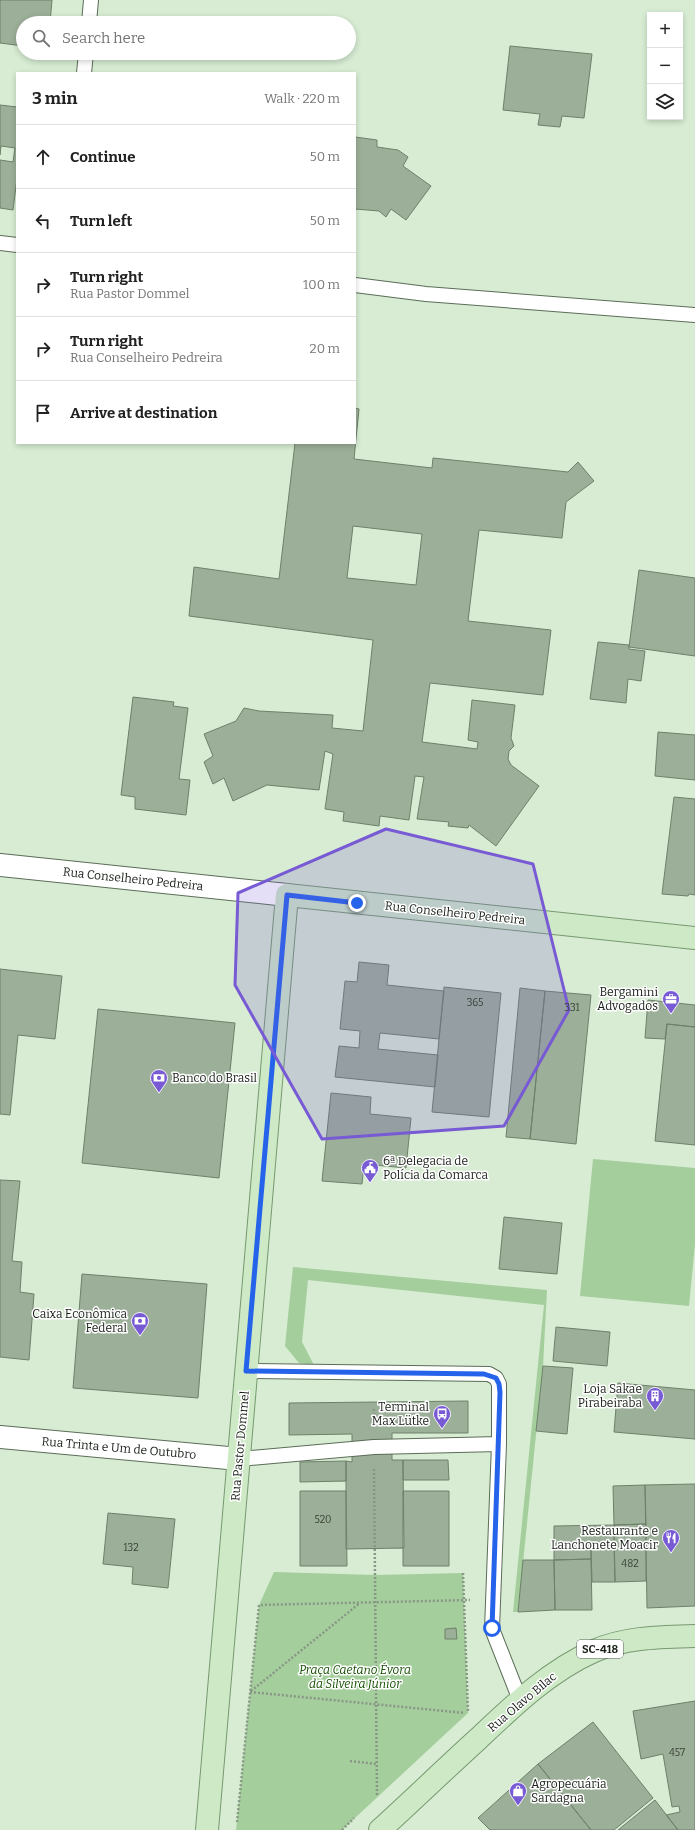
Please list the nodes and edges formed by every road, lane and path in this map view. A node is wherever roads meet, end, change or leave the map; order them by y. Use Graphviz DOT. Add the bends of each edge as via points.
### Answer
graph roads {
  1 [pos="91,0"];
  2 [pos="90,16"];
  3 [pos="85,60"];
  4 [pos="84,72"];
  5 [pos="0,243"];
  6 [pos="16,245"];
  7 [pos="356,285"];
  8 [pos="695,315"];
  9 [pos="0,865"];
  10 [pos="287,895"];
  11 [pos="695,938"];
  12 [pos="246,1371"];
  13 [pos="374,1409"];
  14 [pos="0,1437"];
  15 [pos="499,1444"];
  16 [pos="374,1447"];
  17 [pos="239,1459"];
  18 [pos="463,1573"];
  19 [pos="464,1600"];
  20 [pos="360,1602"];
  21 [pos="375,1602"];
  22 [pos="695,1636"];
  23 [pos="250,1692"];
  24 [pos="520,1700"];
  25 [pos="376,1704"];
  26 [pos="468,1713"];
  27 [pos="462,1718"];
  28 [pos="350,1761"];
  29 [pos="377,1764"];
  30 [pos="382,1792"];
  31 [pos="359,1813"];
  32 [pos="207,1830"];
  33 [pos="236,1830"];
  34 [pos="342,1830"];
  35 [pos="380,1830"];
  1 -- 2 [label="lane"];
  3 -- 4 [label="lane"];
  5 -- 6 [label="lane"];
  7 -- 8 [label="lane" via="426,294"];
  9 -- 10 [label="street, Rua Conselheiro Pedreira"];
  10 -- 11 [label="main road, Rua Conselheiro Pedreira"];
  10 -- 12 [label="main road, Rua Pastor Dommel"];
  12 -- 15 [label="lane" via="489,1374 496,1378 499,1384"];
  12 -- 17 [label="main road, Rua Pastor Dommel"];
  13 -- 16 [label="path"];
  14 -- 17 [label="street, Rua Trinta e Um de Outubro"];
  15 -- 16 [label="lane"];
  15 -- 24 [label="lane" via="492,1628"];
  16 -- 17 [label="lane"];
  16 -- 21 [label="path"];
  17 -- 32 [label="main road, Rua Pastor Dommel"];
  18 -- 19 [label="path"];
  19 -- 21 [label="path"];
  19 -- 26 [label="path"];
  20 -- 21 [label="path"];
  20 -- 23 [label="path"];
  20 -- 23 [label="path" via="259,1605"];
  21 -- 25 [label="path"];
  22 -- 24 [label="main road, Rua Olavo Bilac / SC-418" via="641,1639 594,1651 565,1666"];
  23 -- 25 [label="path"];
  23 -- 33 [label="path"];
  24 -- 35 [label="main road, Rua Olavo Bilac / SC-418"];
  25 -- 26 [label="path"];
  25 -- 29 [label="path"];
  26 -- 27 [label="path"];
  28 -- 29 [label="path"];
  29 -- 30 [label="path" via="377,1797"];
  31 -- 34 [label="path"];
}
